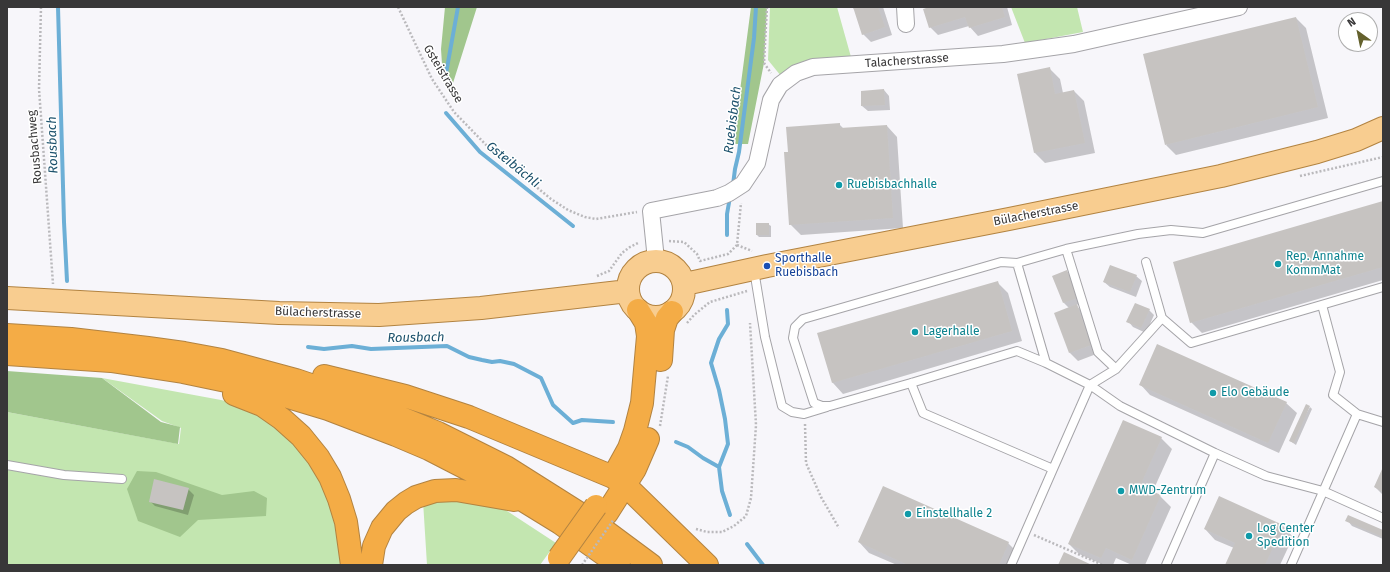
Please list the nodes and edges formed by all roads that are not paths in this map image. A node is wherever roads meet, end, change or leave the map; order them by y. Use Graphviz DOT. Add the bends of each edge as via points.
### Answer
graph roads {
  1 [pos="906,7"];
  2 [pos="1239,7"];
  3 [pos="906,24"];
  4 [pos="1383,128"];
  5 [pos="1383,181"];
  6 [pos="1066,249"];
  7 [pos="656,260"];
  8 [pos="756,261"];
  9 [pos="1146,262"];
  10 [pos="1017,263"];
  11 [pos="684,284"];
  12 [pos="1383,287"];
  13 [pos="628,291"];
  14 [pos="7,298"];
  15 [pos="1322,305"];
  16 [pos="638,310"];
  17 [pos="1162,318"];
  18 [pos="678,320"];
  19 [pos="7,335"];
  20 [pos="7,354"];
  21 [pos="149,357"];
  22 [pos="1046,362"];
  23 [pos="1116,370"];
  24 [pos="910,383"];
  25 [pos="1090,385"];
  26 [pos="830,406"];
  27 [pos="1357,414"];
  28 [pos="1383,422"];
  29 [pos="1215,453"];
  30 [pos="7,465"];
  31 [pos="1053,469"];
  32 [pos="122,479"];
  33 [pos="619,481"];
  34 [pos="1323,491"];
  35 [pos="530,504"];
  36 [pos="1383,518"];
  37 [pos="562,563"];
  38 [pos="352,565"];
  39 [pos="370,565"];
  40 [pos="619,565"];
  41 [pos="650,565"];
  42 [pos="707,565"];
  43 [pos="1011,565"];
  44 [pos="1166,565"];
  45 [pos="1291,565"];
  1 -- 3 [label="street"];
  2 -- 7 [label="street, Talacherstrasse" via="1074,44 1003,54 813,67 796,73 780,85 771,100 757,163 742,184 717,198 651,211"];
  4 -- 8 [label="main road, Bülacherstrasse" via="1356,140 1317,152 1221,176 1009,219"];
  5 -- 6 [label="lane" via="1203,233 1171,230"];
  6 -- 10 [label="lane"];
  6 -- 23 [label="lane" via="1098,352"];
  7 -- 11 [label="main road" via="675,267"];
  7 -- 13 [label="main road" via="641,264 635,270"];
  8 -- 11 [label="main road, Bülacherstrasse"];
  8 -- 26 [label="lane" via="765,337 782,406 792,412 804,414"];
  9 -- 17 [label="lane"];
  10 -- 22 [label="lane"];
  10 -- 26 [label="lane" via="1001,262 803,319 795,327 793,338 810,394 814,403"];
  11 -- 18 [label="main road" via="685,292 678,307"];
  12 -- 15 [label="lane"];
  13 -- 14 [label="main road, Bülacherstrasse" via="481,308 379,315 279,313"];
  13 -- 16 [label="main road" via="633,305"];
  15 -- 17 [label="lane" via="1192,343"];
  15 -- 27 [label="lane" via="1340,372 1333,395"];
  16 -- 18 [label="main road" via="650,316"];
  16 -- 33 [label="highway" via="646,323 648,336 642,403"];
  17 -- 23 [label="lane"];
  18 -- 33 [label="highway" via="667,318 663,330 659,395 645,448 635,469"];
  19 -- 21 [label="highway" via="71,339"];
  20 -- 21 [label="highway" via="111,361"];
  21 -- 33 [label="highway" via="183,350 258,362 406,396 469,417"];
  21 -- 35 [label="highway" via="328,409 396,435 496,483"];
  21 -- 38 [label="highway" via="252,400 291,426 318,456 335,488 346,522"];
  21 -- 41 [label="highway" via="222,360 296,380 368,404 438,433 506,467 539,487 593,522"];
  22 -- 24 [label="lane" via="1017,351"];
  22 -- 25 [label="lane"];
  23 -- 25 [label="lane"];
  24 -- 26 [label="lane"];
  24 -- 31 [label="lane" via="923,413"];
  25 -- 29 [label="lane" via="1120,406"];
  25 -- 31 [label="lane"];
  27 -- 28 [label="lane"];
  27 -- 34 [label="lane"];
  29 -- 34 [label="lane" via="1266,476"];
  29 -- 44 [label="lane"];
  30 -- 32 [label="lane" via="64,475"];
  31 -- 43 [label="lane"];
  33 -- 37 [label="highway" via="606,512"];
  33 -- 42 [label="highway"];
  34 -- 36 [label="lane"];
  34 -- 45 [label="lane"];
  35 -- 39 [label="highway" via="456,490 435,491 416,497 396,511 382,528 374,546"];
  35 -- 40 [label="highway"];
}
